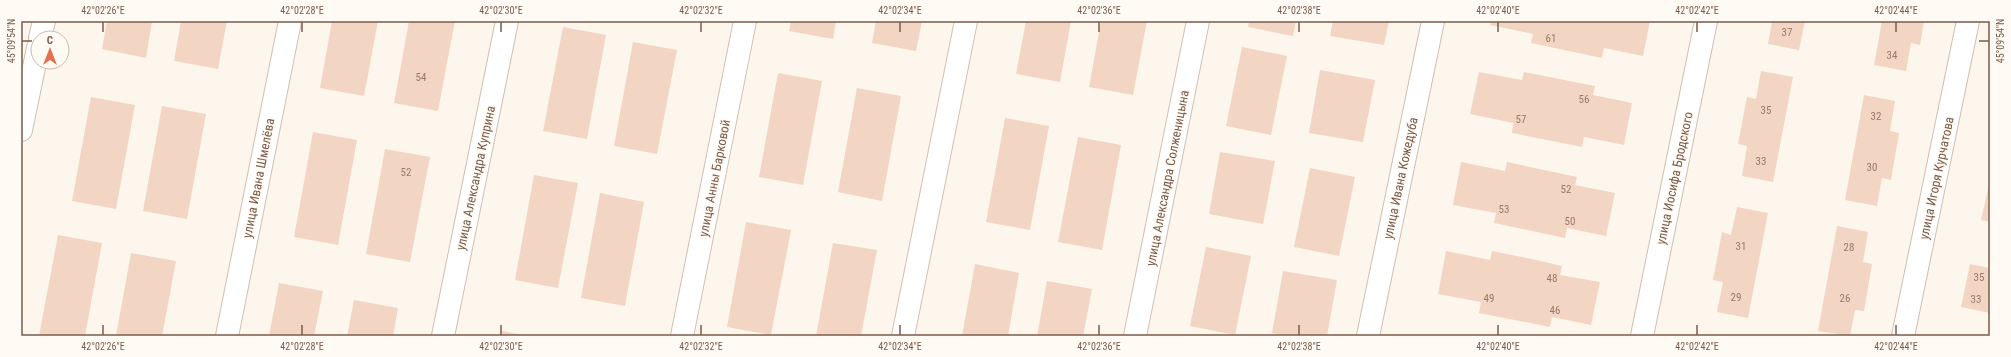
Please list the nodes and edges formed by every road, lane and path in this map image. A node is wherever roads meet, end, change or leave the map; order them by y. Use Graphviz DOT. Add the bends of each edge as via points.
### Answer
graph roads {
  1 [pos="290,21"];
  2 [pos="507,21"];
  3 [pos="745,21"];
  4 [pos="966,21"];
  5 [pos="1198,21"];
  6 [pos="1433,21"];
  7 [pos="1706,21"];
  8 [pos="1968,21"];
  9 [pos="33,70"];
  10 [pos="21,130"];
  11 [pos="227,336"];
  12 [pos="443,336"];
  13 [pos="682,336"];
  14 [pos="903,336"];
  15 [pos="1135,336"];
  16 [pos="1368,336"];
  17 [pos="1642,336"];
  18 [pos="1903,336"];
  1 -- 11 [label="street, улица Ивана Шмелёва"];
  2 -- 12 [label="street, улица Александра Куприна"];
  3 -- 13 [label="street, улица Анны Барковой"];
  4 -- 14 [label="street"];
  5 -- 15 [label="street, улица Александра Солженицына"];
  6 -- 16 [label="street, улица Ивана Кожедуба"];
  7 -- 17 [label="street, улица Иосифа Бродского"];
  8 -- 18 [label="street, улица Игоря Курчатова"];
  9 -- 10 [label="street"];
}
